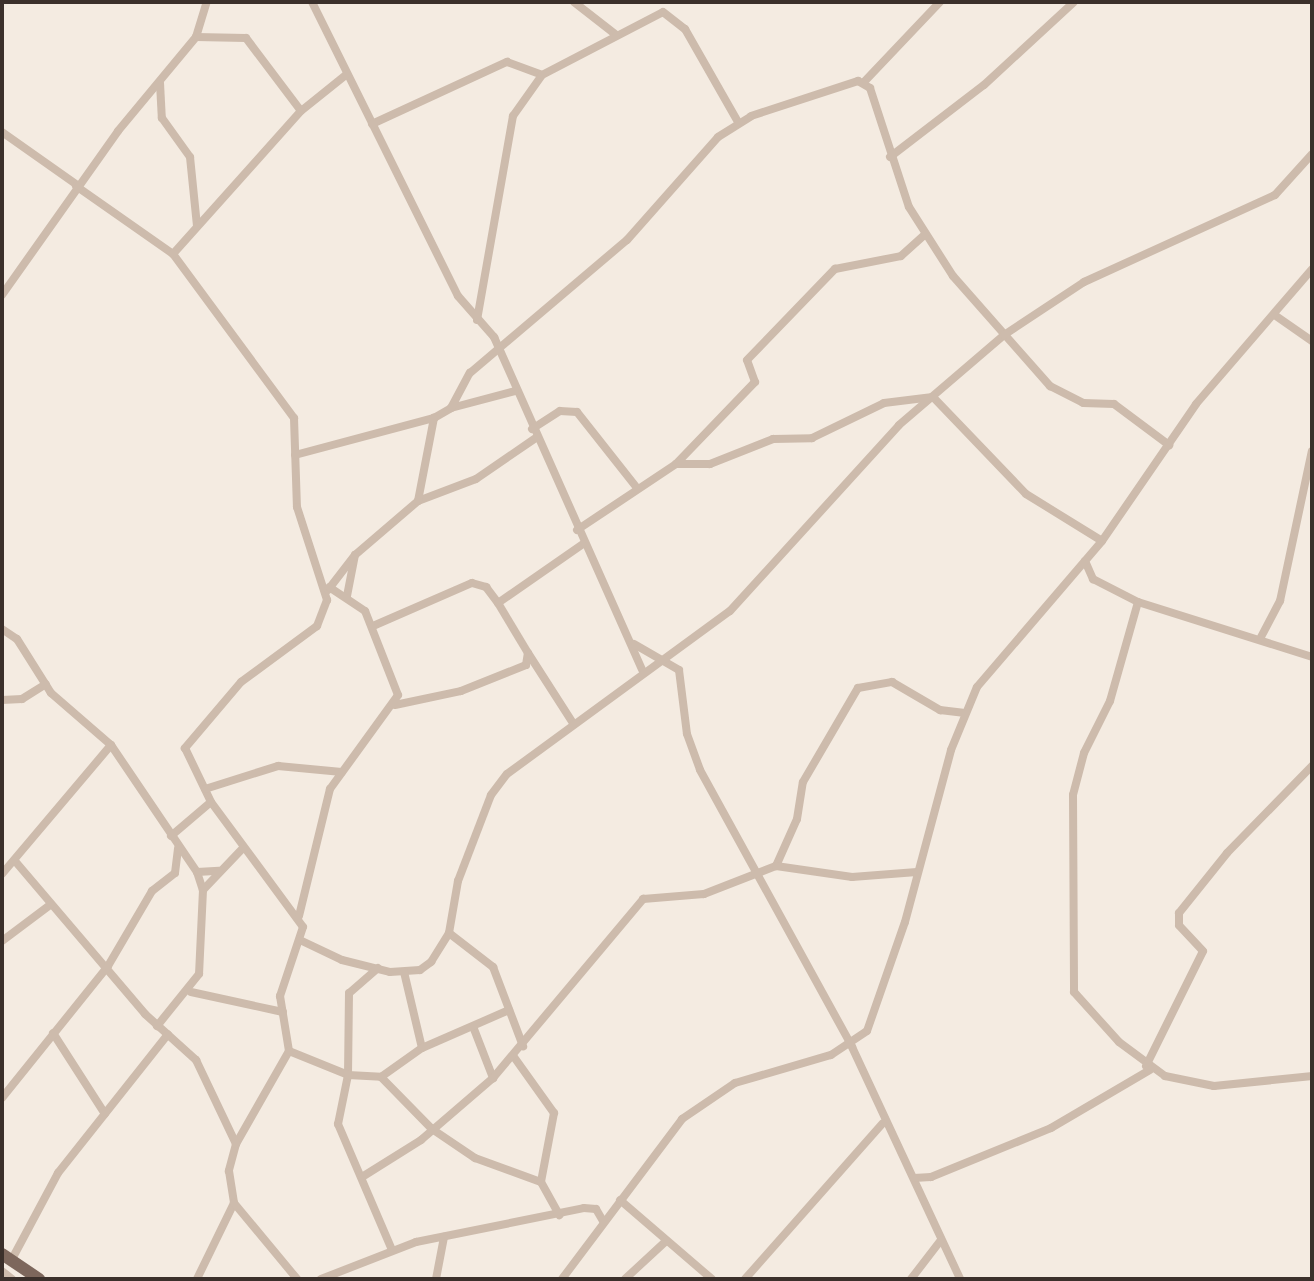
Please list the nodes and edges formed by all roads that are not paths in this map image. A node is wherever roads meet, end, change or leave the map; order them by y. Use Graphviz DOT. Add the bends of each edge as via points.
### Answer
graph roads {
  1 [pos="208,2"];
  2 [pos="312,2"];
  3 [pos="574,2"];
  4 [pos="940,2"];
  5 [pos="1074,2"];
  6 [pos="615,34"];
  7 [pos="196,37"];
  8 [pos="346,75"];
  9 [pos="542,75"];
  10 [pos="162,78"];
  11 [pos="864,82"];
  12 [pos="300,111"];
  13 [pos="738,122"];
  14 [pos="372,124"];
  15 [pos="2,132"];
  16 [pos="1312,154"];
  17 [pos="890,157"];
  18 [pos="77,186"];
  19 [pos="197,226"];
  20 [pos="924,234"];
  21 [pos="173,254"];
  22 [pos="1312,269"];
  23 [pos="2,295"];
  24 [pos="1276,316"];
  25 [pos="477,320"];
  26 [pos="1004,335"];
  27 [pos="1312,341"];
  28 [pos="497,349"];
  29 [pos="515,391"];
  30 [pos="933,397"];
  31 [pos="451,408"];
  32 [pos="434,418"];
  33 [pos="535,433"];
  34 [pos="1169,445"];
  35 [pos="1312,451"];
  36 [pos="295,455"];
  37 [pos="676,464"];
  38 [pos="637,488"];
  39 [pos="418,502"];
  40 [pos="577,530"];
  41 [pos="1102,541"];
  42 [pos="583,544"];
  43 [pos="355,555"];
  44 [pos="1085,561"];
  45 [pos="329,587"];
  46 [pos="348,596"];
  47 [pos="327,600"];
  48 [pos="1138,602"];
  49 [pos="498,603"];
  50 [pos="373,626"];
  51 [pos="2,629"];
  52 [pos="1261,637"];
  53 [pos="634,643"];
  54 [pos="528,653"];
  55 [pos="1312,657"];
  56 [pos="658,661"];
  57 [pos="536,663"];
  58 [pos="526,665"];
  59 [pos="642,670"];
  60 [pos="46,684"];
  61 [pos="2,700"];
  62 [pos="395,705"];
  63 [pos="963,713"];
  64 [pos="573,723"];
  65 [pos="111,746"];
  66 [pos="1312,766"];
  67 [pos="342,772"];
  68 [pos="205,789"];
  69 [pos="211,802"];
  70 [pos="171,836"];
  71 [pos="178,848"];
  72 [pos="242,849"];
  73 [pos="15,861"];
  74 [pos="776,866"];
  75 [pos="755,870"];
  76 [pos="219,871"];
  77 [pos="197,872"];
  78 [pos="917,872"];
  79 [pos="2,874"];
  80 [pos="203,890"];
  81 [pos="50,905"];
  82 [pos="299,916"];
  83 [pos="449,933"];
  84 [pos="2,941"];
  85 [pos="302,941"];
  86 [pos="108,967"];
  87 [pos="378,968"];
  88 [pos="404,972"];
  89 [pos="191,992"];
  90 [pos="509,1010"];
  91 [pos="283,1012"];
  92 [pos="157,1026"];
  93 [pos="474,1028"];
  94 [pos="53,1033"];
  95 [pos="168,1034"];
  96 [pos="523,1046"];
  97 [pos="852,1047"];
  98 [pos="422,1048"];
  99 [pos="289,1051"];
  100 [pos="514,1057"];
  101 [pos="1148,1068"];
  102 [pos="348,1075"];
  103 [pos="1312,1076"];
  104 [pos="381,1077"];
  105 [pos="492,1078"];
  106 [pos="2,1098"];
  107 [pos="105,1114"];
  108 [pos="883,1123"];
  109 [pos="432,1129"];
  110 [pos="236,1144"];
  111 [pos="362,1177"];
  112 [pos="914,1178"];
  113 [pos="541,1182"];
  114 [pos="620,1200"];
  115 [pos="234,1203"];
  116 [pos="559,1215"];
  117 [pos="603,1221"];
  118 [pos="444,1237"];
  119 [pos="942,1240"];
  120 [pos="666,1241"];
  121 [pos="392,1250"];
  122 [pos="5,1262"];
  123 [pos="12,1279"];
  124 [pos="39,1279"];
  125 [pos="197,1279"];
  126 [pos="297,1279"];
  127 [pos="321,1279"];
  128 [pos="436,1279"];
  129 [pos="562,1279"];
  130 [pos="625,1279"];
  131 [pos="712,1279"];
  132 [pos="745,1279"];
  133 [pos="911,1279"];
  134 [pos="960,1279"];
  1 -- 7 [label="street"];
  2 -- 8 [label="street"];
  3 -- 6 [label="street"];
  4 -- 11 [label="street"];
  5 -- 17 [label="street" via="984,85"];
  6 -- 9 [label="street"];
  6 -- 13 [label="street" via="663,12 675,17"];
  7 -- 10 [label="street"];
  7 -- 12 [label="street" via="246,38"];
  8 -- 12 [label="street"];
  8 -- 14 [label="street"];
  9 -- 14 [label="street" via="507,62"];
  9 -- 25 [label="street" via="513,116"];
  10 -- 18 [label="street"];
  10 -- 19 [label="street" via="158,102 190,157"];
  11 -- 13 [label="street"];
  11 -- 17 [label="street"];
  12 -- 19 [label="street"];
  13 -- 28 [label="street" via="691,164 627,240"];
  14 -- 25 [label="street" via="458,296"];
  15 -- 18 [label="street"];
  16 -- 26 [label="street" via="1275,195 1084,282"];
  17 -- 20 [label="street"];
  18 -- 21 [label="street"];
  18 -- 23 [label="street"];
  19 -- 21 [label="street"];
  20 -- 26 [label="street"];
  20 -- 37 [label="street" via="898,258 835,269 747,360 755,382"];
  21 -- 36 [label="street" via="293,418"];
  22 -- 24 [label="street"];
  24 -- 27 [label="street"];
  24 -- 34 [label="street"];
  25 -- 28 [label="street"];
  26 -- 30 [label="street"];
  26 -- 34 [label="street" via="1050,386 1083,403 1114,404"];
  28 -- 29 [label="street"];
  28 -- 31 [label="street" via="463,381"];
  29 -- 31 [label="street"];
  29 -- 33 [label="street"];
  30 -- 37 [label="street" via="884,403 812,438 773,439 710,464"];
  30 -- 41 [label="street" via="1026,494"];
  30 -- 56 [label="street" via="875,449 738,603"];
  31 -- 32 [label="street"];
  32 -- 36 [label="street"];
  32 -- 39 [label="street"];
  33 -- 38 [label="street" via="560,411 577,412"];
  33 -- 39 [label="street" via="475,479"];
  33 -- 40 [label="street"];
  34 -- 41 [label="street"];
  35 -- 52 [label="street" via="1280,601"];
  36 -- 47 [label="street" via="303,537"];
  37 -- 38 [label="street"];
  38 -- 40 [label="street"];
  39 -- 43 [label="street"];
  40 -- 42 [label="street"];
  41 -- 44 [label="street"];
  42 -- 49 [label="street"];
  42 -- 53 [label="street"];
  43 -- 45 [label="street"];
  43 -- 46 [label="street"];
  44 -- 48 [label="street" via="1093,579"];
  44 -- 63 [label="street" via="998,659"];
  45 -- 46 [label="street"];
  45 -- 47 [label="street"];
  46 -- 50 [label="street"];
  47 -- 68 [label="street" via="317,626 240,682 187,741 187,755"];
  48 -- 52 [label="street"];
  48 -- 101 [label="street" via="1110,701 1080,764 1070,819 1077,899 1074,992 1079,1005"];
  49 -- 50 [label="street" via="486,587 472,583"];
  49 -- 54 [label="street"];
  50 -- 62 [label="street" via="396,684"];
  51 -- 60 [label="street" via="18,639"];
  52 -- 55 [label="street"];
  53 -- 56 [label="street"];
  53 -- 59 [label="street"];
  54 -- 57 [label="street"];
  54 -- 58 [label="street"];
  56 -- 59 [label="street"];
  56 -- 75 [label="street" via="678,670 691,750"];
  57 -- 58 [label="street"];
  57 -- 64 [label="street"];
  58 -- 62 [label="street" via="461,691"];
  59 -- 64 [label="street"];
  60 -- 61 [label="street" via="22,699"];
  60 -- 65 [label="street"];
  62 -- 67 [label="street"];
  63 -- 74 [label="street" via="940,710 892,682 858,688 803,782 797,819"];
  63 -- 78 [label="street"];
  64 -- 83 [label="street" via="546,751 506,774 491,795 458,881"];
  65 -- 70 [label="street"];
  65 -- 73 [label="street"];
  66 -- 101 [label="street" via="1227,853 1179,913 1179,925 1203,951"];
  67 -- 68 [label="street" via="278,766"];
  67 -- 82 [label="street" via="323,810"];
  68 -- 69 [label="street"];
  69 -- 70 [label="street"];
  69 -- 72 [label="street"];
  70 -- 71 [label="street"];
  71 -- 77 [label="street"];
  71 -- 86 [label="street" via="175,873 152,891"];
  72 -- 76 [label="street"];
  72 -- 82 [label="street"];
  73 -- 79 [label="street"];
  73 -- 81 [label="street"];
  74 -- 75 [label="street"];
  74 -- 78 [label="street" via="852,877"];
  75 -- 96 [label="street" via="704,894 643,899"];
  75 -- 97 [label="street"];
  76 -- 77 [label="street"];
  76 -- 80 [label="street"];
  77 -- 80 [label="street"];
  78 -- 97 [label="street" via="877,1012"];
  80 -- 89 [label="street" via="202,960"];
  81 -- 84 [label="street"];
  81 -- 86 [label="street"];
  82 -- 85 [label="street"];
  83 -- 88 [label="street" via="431,962"];
  83 -- 90 [label="street" via="494,967"];
  85 -- 87 [label="street"];
  85 -- 91 [label="street" via="284,980"];
  86 -- 92 [label="street"];
  86 -- 94 [label="street"];
  87 -- 88 [label="street"];
  87 -- 102 [label="street" via="349,993"];
  88 -- 98 [label="street"];
  89 -- 91 [label="street"];
  89 -- 92 [label="street"];
  90 -- 93 [label="street"];
  90 -- 96 [label="street"];
  91 -- 99 [label="street"];
  92 -- 95 [label="street"];
  93 -- 98 [label="street"];
  93 -- 105 [label="street"];
  94 -- 106 [label="street"];
  94 -- 107 [label="street"];
  95 -- 107 [label="street"];
  95 -- 110 [label="street" via="207,1077"];
  96 -- 100 [label="street"];
  97 -- 108 [label="street"];
  97 -- 114 [label="street" via="710,1097 671,1130"];
  98 -- 104 [label="street"];
  99 -- 102 [label="street"];
  99 -- 110 [label="street"];
  100 -- 105 [label="street"];
  100 -- 113 [label="street" via="554,1113"];
  101 -- 103 [label="street" via="1214,1086"];
  101 -- 112 [label="street" via="1051,1128 930,1177"];
  102 -- 104 [label="street"];
  102 -- 111 [label="street" via="338,1124 347,1156"];
  104 -- 109 [label="street"];
  105 -- 109 [label="street"];
  107 -- 122 [label="street" via="58,1173"];
  108 -- 112 [label="street"];
  108 -- 132 [label="street"];
  109 -- 111 [label="street"];
  109 -- 113 [label="street" via="475,1158"];
  110 -- 115 [label="street" via="229,1171"];
  111 -- 121 [label="street"];
  112 -- 119 [label="street"];
  113 -- 116 [label="street"];
  114 -- 117 [label="street"];
  114 -- 120 [label="street"];
  115 -- 125 [label="street"];
  115 -- 126 [label="street"];
  116 -- 117 [label="street" via="590,1208"];
  116 -- 118 [label="street"];
  117 -- 129 [label="street"];
  118 -- 121 [label="street"];
  118 -- 128 [label="street"];
  119 -- 133 [label="street"];
  119 -- 134 [label="street"];
  120 -- 130 [label="street"];
  120 -- 131 [label="street"];
  121 -- 127 [label="street"];
  122 -- 123 [label="street"];
  122 -- 124 [label="main road"];
}
